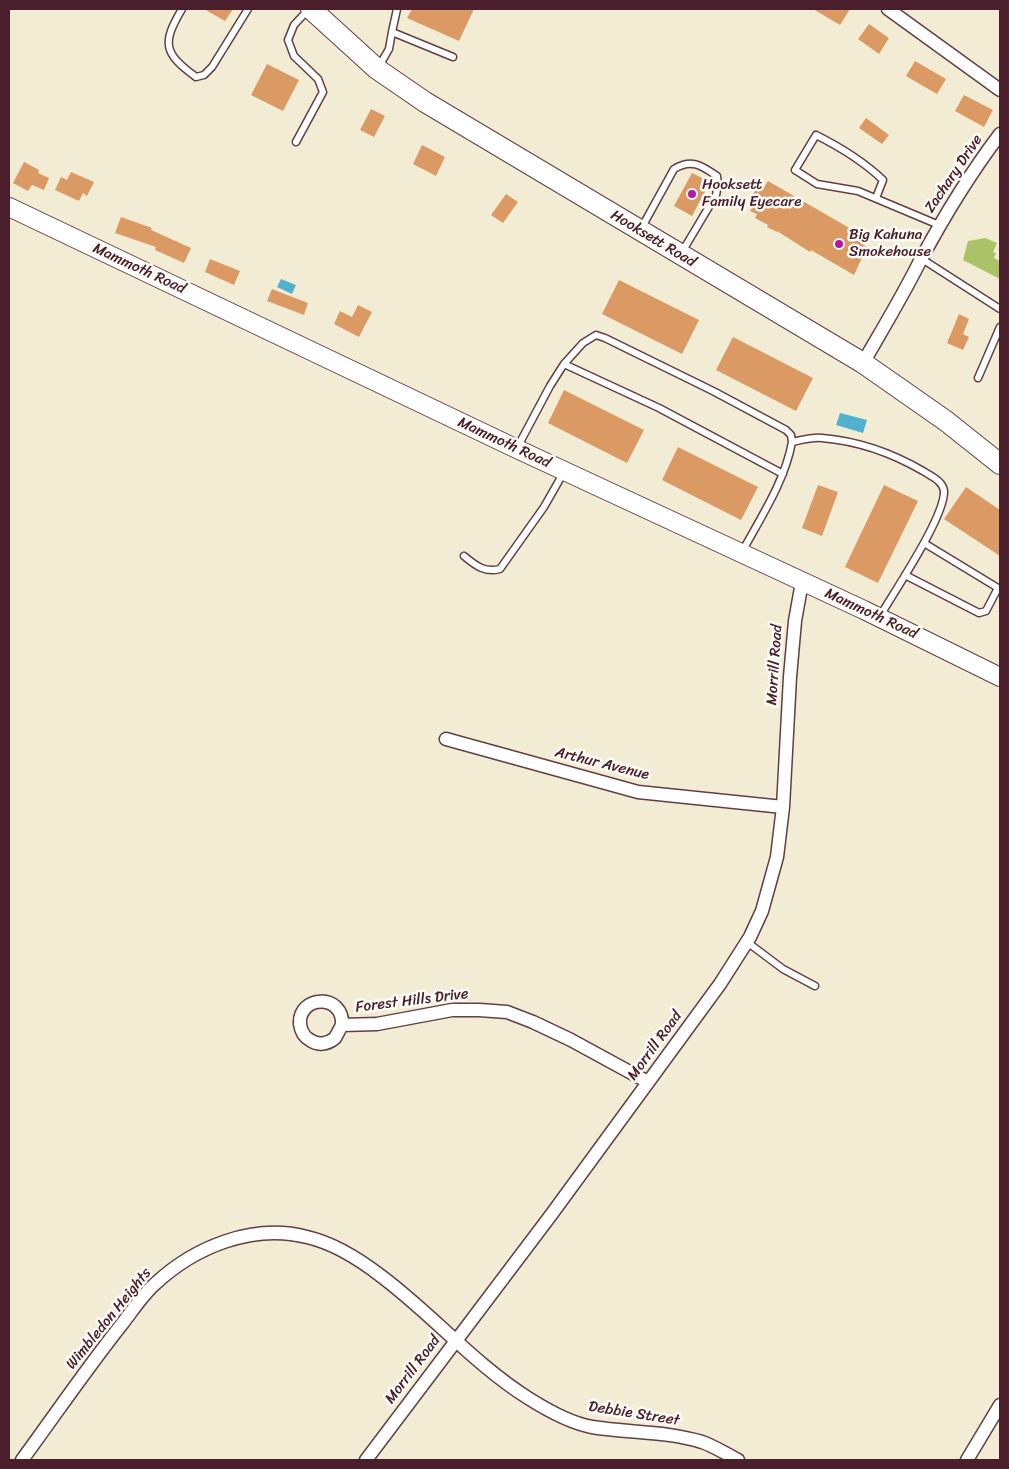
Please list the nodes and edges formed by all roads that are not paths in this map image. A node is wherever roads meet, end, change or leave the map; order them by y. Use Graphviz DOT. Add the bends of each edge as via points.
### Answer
graph roads {
  1 [pos="182,9"];
  2 [pos="248,9"];
  3 [pos="310,9"];
  4 [pos="397,9"];
  5 [pos="888,9"];
  6 [pos="392,32"];
  7 [pos="453,57"];
  8 [pos="377,69"];
  9 [pos="1000,90"];
  10 [pos="1000,134"];
  11 [pos="296,142"];
  12 [pos="876,198"];
  13 [pos="9,207"];
  14 [pos="939,225"];
  15 [pos="640,231"];
  16 [pos="680,255"];
  17 [pos="922,259"];
  18 [pos="1000,309"];
  19 [pos="1000,327"];
  20 [pos="564,364"];
  21 [pos="863,364"];
  22 [pos="978,378"];
  23 [pos="792,442"];
  24 [pos="517,449"];
  25 [pos="1000,464"];
  26 [pos="565,471"];
  27 [pos="783,474"];
  28 [pos="924,543"];
  29 [pos="741,554"];
  30 [pos="464,556"];
  31 [pos="905,575"];
  32 [pos="802,582"];
  33 [pos="999,587"];
  34 [pos="879,617"];
  35 [pos="1000,678"];
  36 [pos="446,740"];
  37 [pos="783,807"];
  38 [pos="747,942"];
  39 [pos="815,986"];
  40 [pos="342,1025"];
  41 [pos="648,1082"];
  42 [pos="456,1340"];
  43 [pos="1000,1405"];
  44 [pos="22,1460"];
  45 [pos="366,1460"];
  46 [pos="738,1460"];
  47 [pos="967,1460"];
  1 -- 2 [label="lane" via="169,33 168,42 174,58 196,76 204,75 212,67"];
  3 -- 8 [label="main road, Hooksett Road"];
  3 -- 11 [label="lane" via="294,25 288,40 294,56 318,78 323,92"];
  4 -- 6 [label="lane"];
  5 -- 9 [label="street"];
  6 -- 7 [label="lane"];
  6 -- 8 [label="lane" via="389,49"];
  8 -- 15 [label="main road, Hooksett Road" via="425,102"];
  10 -- 14 [label="street, Zachary Drive" via="976,164"];
  12 -- 12 [label="lane" via="858,191 817,184 795,170 816,135 868,166 883,180"];
  12 -- 14 [label="lane"];
  13 -- 24 [label="main road, Mammoth Road"];
  14 -- 17 [label="street, Zachary Drive"];
  15 -- 16 [label="main road, Hooksett Road"];
  15 -- 16 [label="lane" via="674,170 689,163 701,166 717,176 716,196"];
  16 -- 21 [label="main road, Hooksett Road"];
  17 -- 18 [label="lane"];
  17 -- 21 [label="street, Zachary Drive"];
  19 -- 22 [label="lane"];
  20 -- 23 [label="lane" via="583,343 596,335 605,338 786,430"];
  20 -- 24 [label="lane"];
  20 -- 27 [label="lane" via="659,408"];
  21 -- 25 [label="main road, Hooksett Road" via="946,421"];
  23 -- 27 [label="lane"];
  23 -- 28 [label="lane" via="821,438 856,444 885,452 938,480 944,493"];
  24 -- 26 [label="main road, Mammoth Road"];
  26 -- 29 [label="main road, Mammoth Road"];
  26 -- 30 [label="lane" via="500,569 490,572 478,568"];
  27 -- 29 [label="lane"];
  28 -- 31 [label="lane"];
  28 -- 33 [label="lane"];
  29 -- 32 [label="main road, Mammoth Road"];
  31 -- 33 [label="lane" via="979,613 986,611"];
  31 -- 34 [label="lane"];
  32 -- 34 [label="main road, Mammoth Road"];
  32 -- 37 [label="street, Morrill Road" via="794,621"];
  34 -- 35 [label="main road, Mammoth Road"];
  36 -- 37 [label="street, Arthur Avenue" via="638,792"];
  37 -- 38 [label="street, Morrill Road" via="771,883"];
  38 -- 39 [label="lane" via="784,969"];
  38 -- 41 [label="street, Morrill Road"];
  40 -- 41 [label="street, Forest Hills Drive" via="377,1024 452,1010 507,1012 571,1040"];
  41 -- 42 [label="street, Morrill Road"];
  42 -- 44 [label="street, Wimbledon Heights" via="380,1275 332,1246 306,1236 279,1233 251,1235 224,1242 198,1252 154,1284"];
  42 -- 45 [label="street, Morrill Road"];
  42 -- 46 [label="street, Debbie Street" via="528,1398 564,1418 591,1427 662,1434 703,1443"];
  43 -- 47 [label="street"];
}
